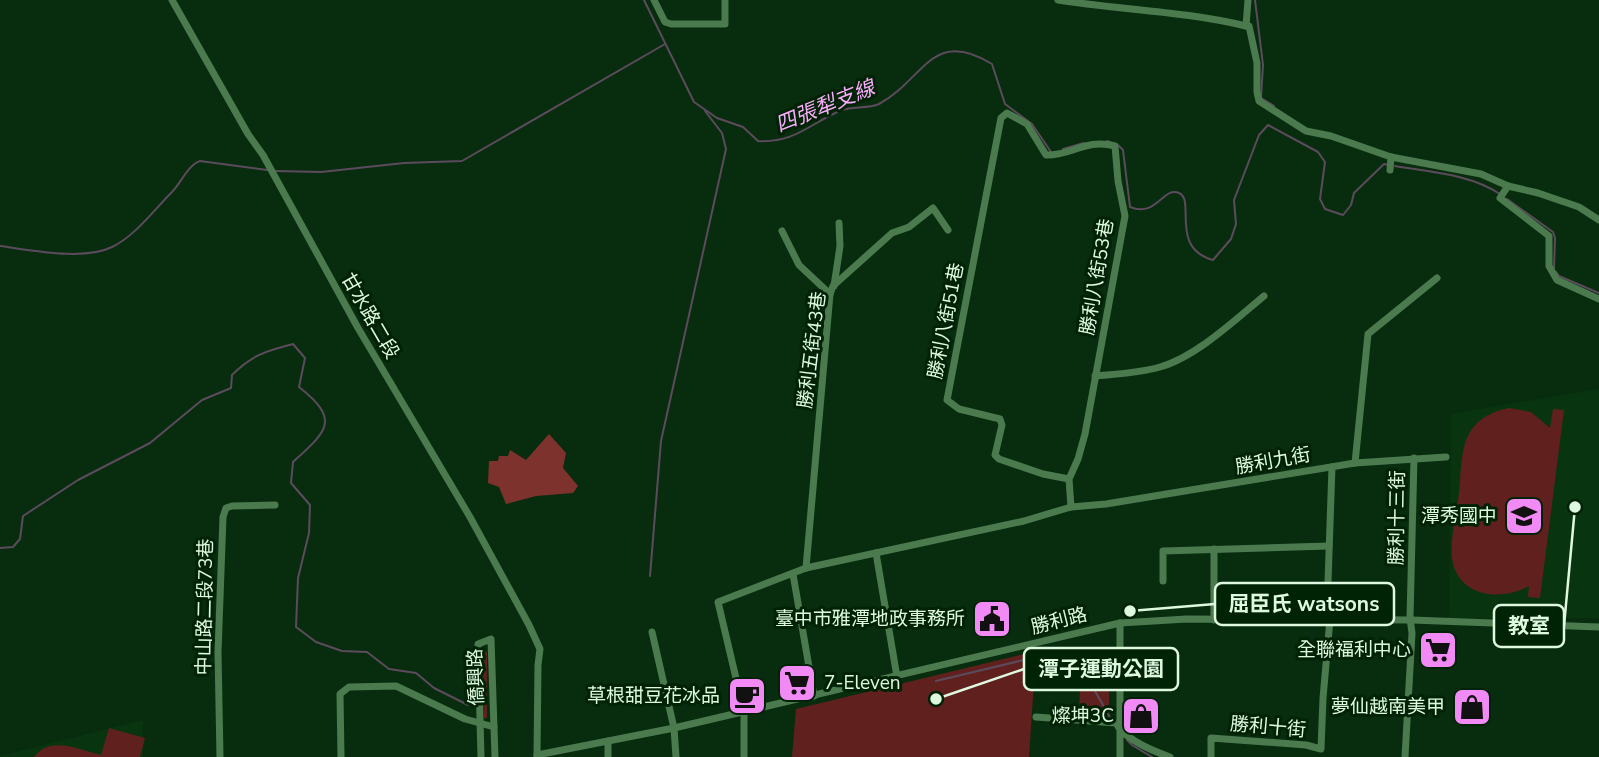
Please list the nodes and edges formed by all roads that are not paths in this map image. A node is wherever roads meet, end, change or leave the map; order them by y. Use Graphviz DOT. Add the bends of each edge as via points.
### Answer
graph roads {
  1 [pos="172,0"];
  2 [pos="654,0"];
  3 [pos="725,0"];
  4 [pos="1058,0"];
  5 [pos="1248,0"];
  6 [pos="1246,26"];
  7 [pos="1001,118"];
  8 [pos="1391,157"];
  9 [pos="1390,170"];
  10 [pos="1508,186"];
  11 [pos="1599,220"];
  12 [pos="839,223"];
  13 [pos="948,230"];
  14 [pos="782,231"];
  15 [pos="1437,278"];
  16 [pos="832,290"];
  17 [pos="1264,296"];
  18 [pos="1599,299"];
  19 [pos="1095,376"];
  20 [pos="1447,457"];
  21 [pos="1414,458"];
  22 [pos="1355,463"];
  23 [pos="1332,467"];
  24 [pos="1069,479"];
  25 [pos="275,505"];
  26 [pos="1071,507"];
  27 [pos="1329,547"];
  28 [pos="1214,549"];
  29 [pos="876,553"];
  30 [pos="806,569"];
  31 [pos="793,574"];
  32 [pos="1163,581"];
  33 [pos="1330,619"];
  34 [pos="1214,620"];
  35 [pos="1412,620"];
  36 [pos="1120,623"];
  37 [pos="1599,627"];
  38 [pos="652,632"];
  39 [pos="897,677"];
  40 [pos="814,696"];
  41 [pos="744,712"];
  42 [pos="1036,717"];
  43 [pos="481,725"];
  44 [pos="494,727"];
  45 [pos="674,728"];
  46 [pos="1116,728"];
  47 [pos="608,741"];
  48 [pos="537,756"];
  49 [pos="220,757"];
  50 [pos="341,757"];
  51 [pos="481,757"];
  52 [pos="495,757"];
  53 [pos="608,757"];
  54 [pos="676,757"];
  55 [pos="744,757"];
  56 [pos="1120,757"];
  57 [pos="1170,757"];
  58 [pos="1211,757"];
  59 [pos="1405,757"];
  1 -- 48 [label="street, 甘水路二段" via="529,625 540,649"];
  2 -- 3 [label="street" via="665,22 725,24"];
  4 -- 6 [label="street"];
  5 -- 6 [label="street"];
  6 -- 8 [label="street" via="1257,63 1259,101 1306,131"];
  7 -- 19 [label="street, 勝利八街53巷" via="1007,113 1027,124 1045,155 1102,143 1115,146 1125,216"];
  7 -- 24 [label="street, 勝利八街51巷" via="947,400 960,409 1000,419 995,455 999,459"];
  8 -- 9 [label="street"];
  8 -- 10 [label="street" via="1481,174"];
  10 -- 11 [label="street" via="1579,206"];
  10 -- 18 [label="street" via="1500,198 1549,236 1549,266 1557,280"];
  12 -- 16 [label="street"];
  13 -- 16 [label="street, 勝利五街43巷" via="933,208 909,227 892,233"];
  14 -- 16 [label="street" via="799,265"];
  15 -- 22 [label="street" via="1368,334"];
  16 -- 30 [label="street, 勝利五街43巷"];
  17 -- 19 [label="street" via="1172,362"];
  19 -- 24 [label="street, 勝利八街53巷" via="1082,447"];
  20 -- 21 [label="street, 勝利九街"];
  21 -- 22 [label="street, 勝利九街"];
  21 -- 35 [label="street, 勝利十三街"];
  22 -- 23 [label="street, 勝利九街"];
  23 -- 26 [label="street, 勝利九街"];
  23 -- 27 [label="street"];
  24 -- 26 [label="street, 勝利八街53巷"];
  25 -- 49 [label="street, 中山路二段73巷" via="232,506 223,517"];
  26 -- 29 [label="street, 勝利九街"];
  27 -- 28 [label="street"];
  27 -- 33 [label="street"];
  28 -- 32 [label="street" via="1163,551"];
  28 -- 34 [label="street"];
  29 -- 30 [label="street, 勝利九街"];
  29 -- 39 [label="street"];
  30 -- 31 [label="street, 勝利九街"];
  31 -- 40 [label="street"];
  31 -- 41 [label="street, 勝利九街" via="718,602"];
  33 -- 34 [label="street, 勝利路"];
  33 -- 35 [label="street, 勝利路"];
  33 -- 58 [label="street, 勝利十街" via="1321,749 1211,738"];
  34 -- 36 [label="street, 勝利路"];
  35 -- 37 [label="street, 勝利路"];
  35 -- 59 [label="street, 勝利十三街"];
  36 -- 39 [label="street, 勝利路"];
  36 -- 46 [label="street"];
  38 -- 45 [label="street"];
  39 -- 40 [label="street, 勝利路"];
  40 -- 41 [label="street, 勝利路"];
  41 -- 45 [label="street, 勝利路"];
  41 -- 55 [label="street"];
  42 -- 46 [label="street"];
  43 -- 44 [label="street"];
  43 -- 44 [label="street, 僑興路" via="478,644 491,639"];
  43 -- 50 [label="street" via="396,686 345,688 340,694"];
  43 -- 51 [label="street, 僑興路"];
  44 -- 52 [label="street, 僑興路"];
  45 -- 47 [label="street, 勝利路"];
  45 -- 54 [label="street"];
  46 -- 56 [label="street"];
  46 -- 57 [label="street"];
  47 -- 48 [label="street, 勝利路"];
  47 -- 53 [label="street"];
}
